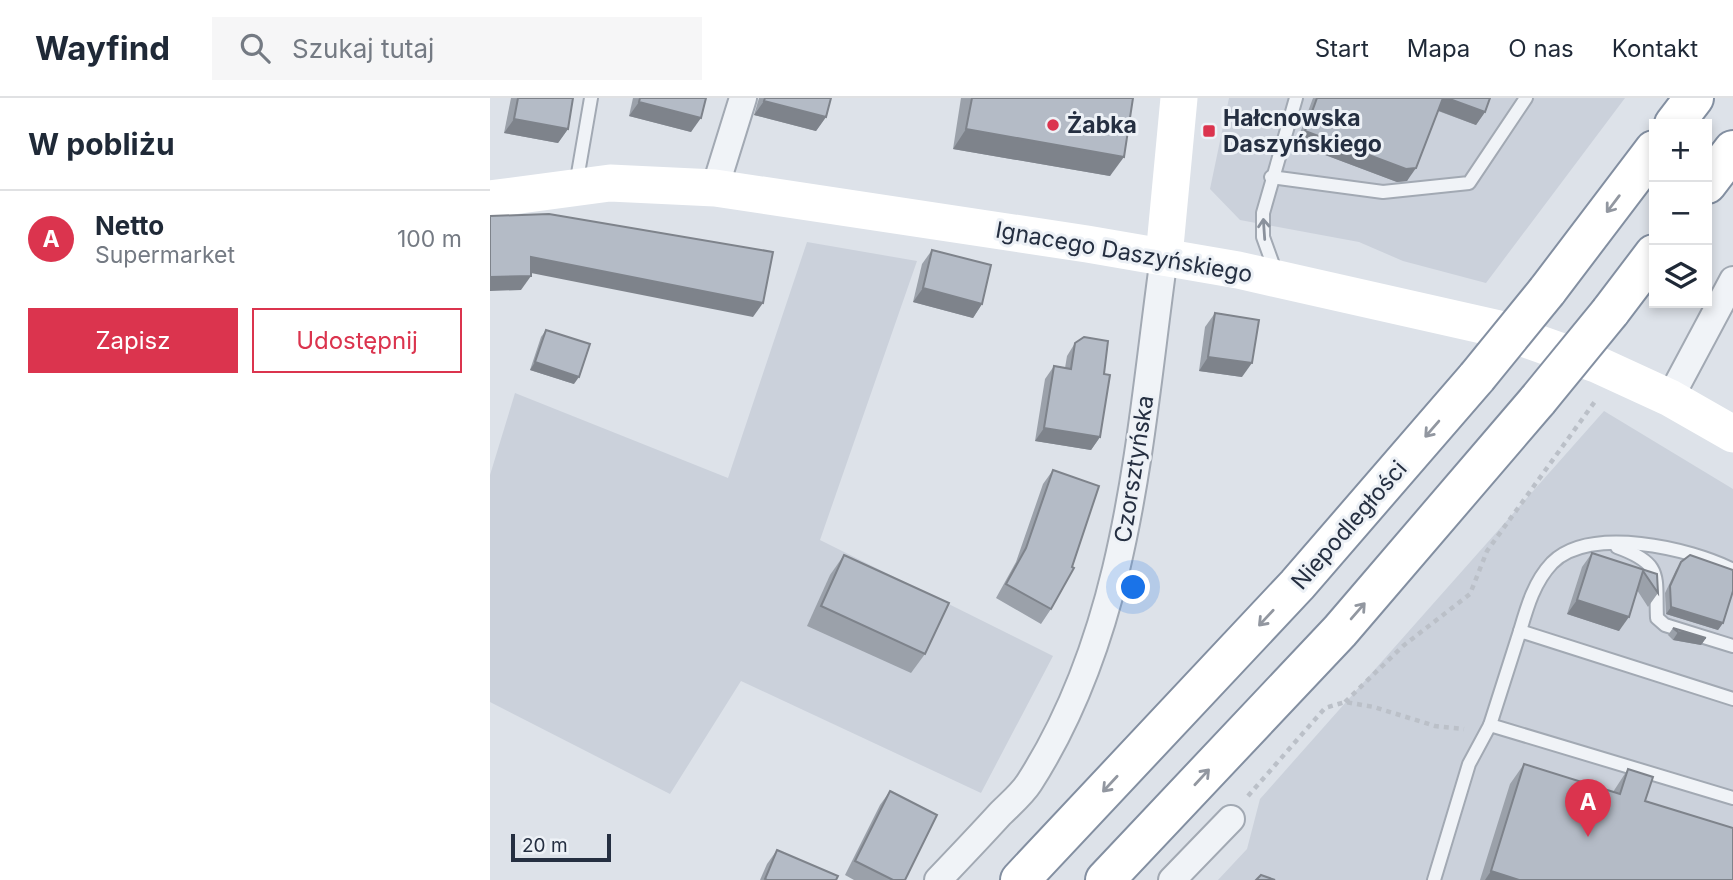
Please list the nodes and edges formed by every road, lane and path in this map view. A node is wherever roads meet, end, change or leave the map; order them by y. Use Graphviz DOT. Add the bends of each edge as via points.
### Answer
graph roads {
  1 [pos="591,98"];
  2 [pos="743,98"];
  3 [pos="1179,98"];
  4 [pos="1296,98"];
  5 [pos="1526,98"];
  6 [pos="1694,98"];
  7 [pos="1678,119"];
  8 [pos="1733,150"];
  9 [pos="1649,157"];
  10 [pos="1271,177"];
  11 [pos="1709,182"];
  12 [pos="576,186"];
  13 [pos="715,188"];
  14 [pos="490,199"];
  15 [pos="1164,257"];
  16 [pos="1649,261"];
  17 [pos="1279,279"];
  18 [pos="1733,280"];
  19 [pos="1602,391"];
  20 [pos="1670,398"];
  21 [pos="1733,434"];
  22 [pos="1602,542"];
  23 [pos="1733,570"];
  24 [pos="1520,631"];
  25 [pos="1733,646"];
  26 [pos="1733,699"];
  27 [pos="1345,702"];
  28 [pos="1490,725"];
  29 [pos="1733,798"];
  30 [pos="1231,819"];
  31 [pos="939,880"];
  32 [pos="1020,880"];
  33 [pos="1105,880"];
  34 [pos="1172,880"];
  35 [pos="1434,880"];
  1 -- 12 [label="lane"];
  2 -- 13 [label="street"];
  3 -- 15 [label="street"];
  4 -- 10 [label="lane"];
  5 -- 10 [label="lane" via="1469,183 1383,192"];
  6 -- 7 [label="highway"];
  8 -- 11 [label="highway"];
  9 -- 32 [label="highway, Niepodległości, one-way, bridge" via="1477,377 1297,585"];
  17 -- 10 [label="lane, one-way" via="1264,237 1263,213"];
  12 -- 13 [label="street, Ignacego Daszyńskiego" via="657,183"];
  12 -- 14 [label="street, Ignacego Daszyńskiego"];
  13 -- 15 [label="street, Ignacego Daszyńskiego"];
  15 -- 17 [label="street, Ignacego Daszyńskiego"];
  15 -- 31 [label="street, Czorsztyńska" via="1138,461 1123,542 1099,630 1073,700 1028,785"];
  33 -- 16 [label="highway, one-way, bridge" via="1340,631 1538,400"];
  17 -- 20 [label="street, Ignacego Daszyńskiego" via="1495,328 1597,364"];
  18 -- 20 [label="street"];
  19 -- 27 [label="path" via="1499,532 1470,594 1403,646"];
  20 -- 21 [label="street, Ignacego Daszyńskiego"];
  22 -- 23 [label="lane" via="1659,547"];
  22 -- 24 [label="lane" via="1573,547 1552,563 1537,583"];
  22 -- 25 [label="lane" via="1635,554 1650,566 1658,581 1657,618 1665,625"];
  24 -- 26 [label="lane"];
  24 -- 28 [label="lane"];
  27 -- 28 [label="path" via="1435,726"];
  27 -- 30 [label="path" via="1325,708"];
  28 -- 29 [label="lane"];
  28 -- 35 [label="lane" via="1469,764"];
  30 -- 34 [label="street"];
}
